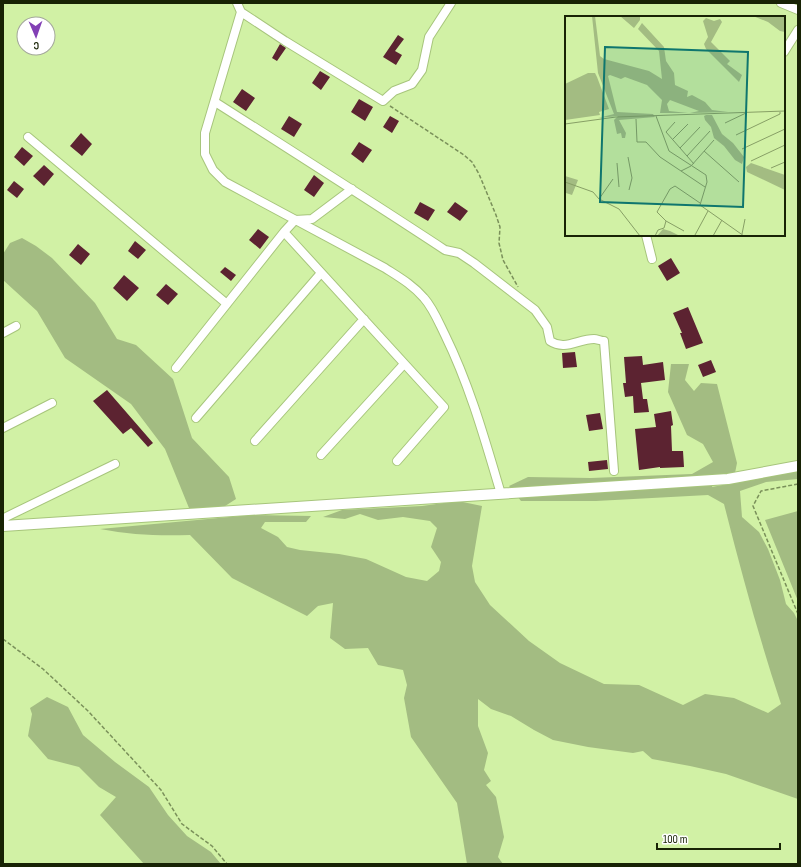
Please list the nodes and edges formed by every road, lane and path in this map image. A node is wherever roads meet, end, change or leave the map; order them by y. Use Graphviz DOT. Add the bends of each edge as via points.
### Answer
graph roads {
  1 [pos="237,3"];
  2 [pos="451,3"];
  3 [pos="781,3"];
  4 [pos="798,10"];
  5 [pos="241,12"];
  6 [pos="798,30"];
  7 [pos="785,50"];
  8 [pos="214,102"];
  9 [pos="383,102"];
  10 [pos="28,137"];
  11 [pos="352,189"];
  12 [pos="295,220"];
  13 [pos="284,232"];
  14 [pos="646,236"];
  15 [pos="652,259"];
  16 [pos="322,273"];
  17 [pos="227,304"];
  18 [pos="527,304"];
  19 [pos="364,320"];
  20 [pos="16,326"];
  21 [pos="3,333"];
  22 [pos="404,364"];
  23 [pos="176,368"];
  24 [pos="52,403"];
  25 [pos="196,418"];
  26 [pos="3,428"];
  27 [pos="255,441"];
  28 [pos="321,455"];
  29 [pos="397,461"];
  30 [pos="115,464"];
  31 [pos="798,466"];
  32 [pos="614,471"];
  33 [pos="798,484"];
  34 [pos="501,494"];
  35 [pos="3,522"];
  36 [pos="3,526"];
  37 [pos="798,614"];
  38 [pos="3,639"];
  39 [pos="227,864"];
  1 -- 5 [label="street"];
  2 -- 9 [label="street" via="429,37 422,70 412,84 394,91"];
  3 -- 4 [label="street"];
  5 -- 8 [label="street"];
  5 -- 9 [label="street"];
  6 -- 7 [label="street"];
  8 -- 11 [label="street"];
  8 -- 12 [label="street" via="205,133 205,154 213,170 225,182"];
  9 -- 18 [label="path" via="472,162 500,226 499,243 503,260"];
  10 -- 17 [label="street"];
  11 -- 12 [label="street" via="312,219"];
  11 -- 18 [label="street" via="445,250 459,253"];
  12 -- 13 [label="street"];
  12 -- 34 [label="street" via="385,268 408,283 424,298 454,353 472,397"];
  13 -- 16 [label="street"];
  13 -- 17 [label="street"];
  14 -- 15 [label="street"];
  16 -- 19 [label="street"];
  16 -- 25 [label="street"];
  17 -- 23 [label="street"];
  18 -- 32 [label="street" via="535,310 547,327 550,341 556,345 594,339 604,342"];
  19 -- 22 [label="street"];
  19 -- 27 [label="street"];
  20 -- 21 [label="street"];
  22 -- 28 [label="street"];
  22 -- 29 [label="street" via="444,407"];
  24 -- 26 [label="street"];
  30 -- 35 [label="street" via="6,517"];
  31 -- 34 [label="street" via="728,479"];
  33 -- 37 [label="path" via="761,491 753,506"];
  34 -- 36 [label="street"];
  38 -- 39 [label="path" via="43,669 88,711 160,790 182,824 212,846"];
}
